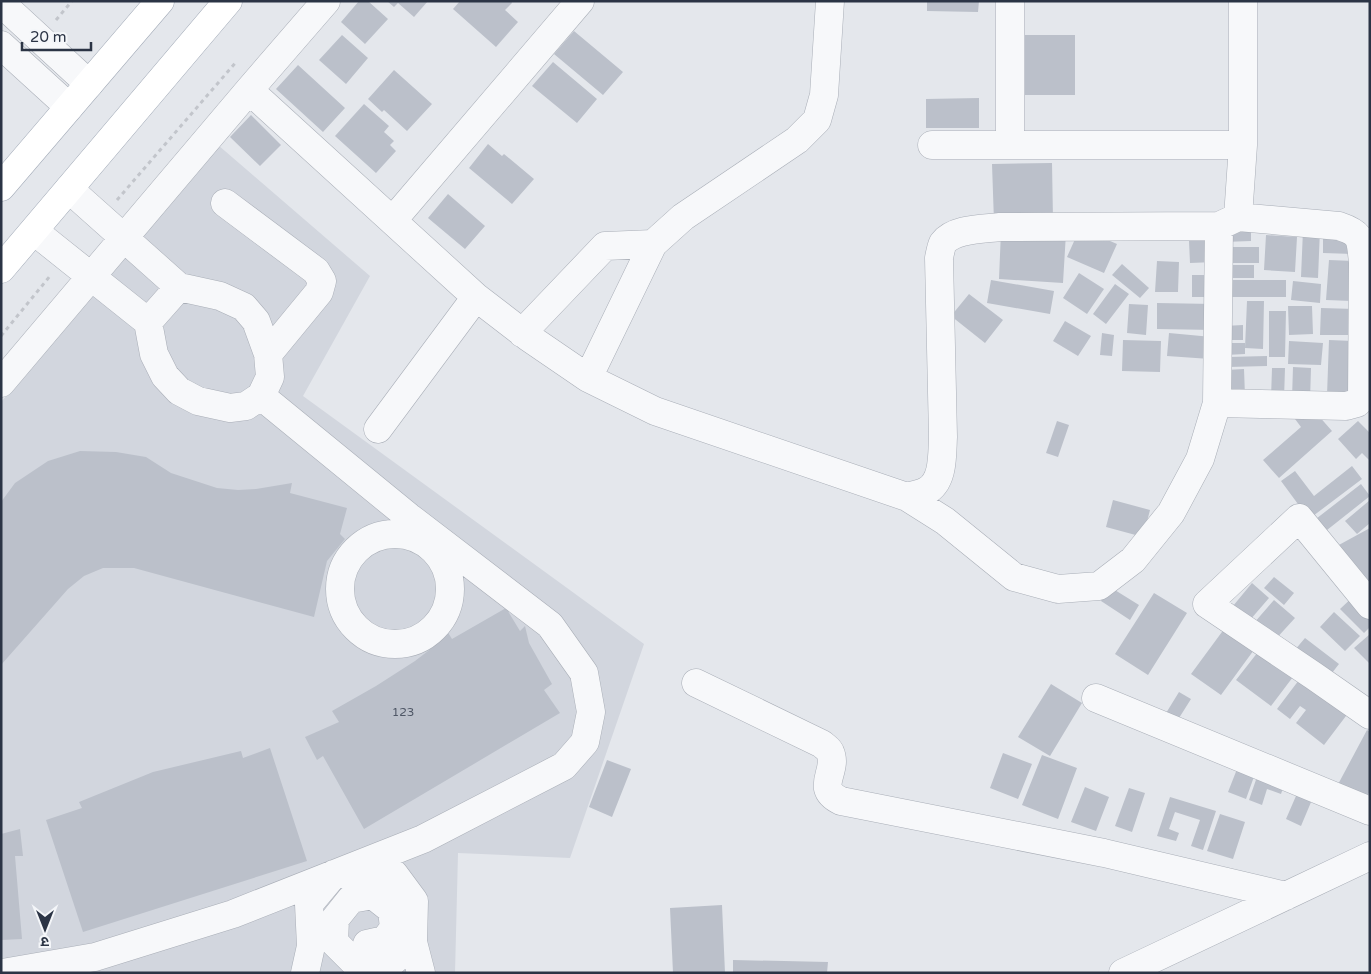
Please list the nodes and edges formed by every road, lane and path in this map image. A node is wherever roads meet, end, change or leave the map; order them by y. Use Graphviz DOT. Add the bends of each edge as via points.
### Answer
graph roads {
  1 [pos="160,1"];
  2 [pos="228,1"];
  3 [pos="326,1"];
  4 [pos="580,1"];
  5 [pos="830,1"];
  6 [pos="1010,1"];
  7 [pos="1244,1"];
  8 [pos="1,3"];
  9 [pos="1,45"];
  10 [pos="238,60"];
  11 [pos="89,84"];
  12 [pos="249,90"];
  13 [pos="69,107"];
  14 [pos="932,145"];
  15 [pos="1010,145"];
  16 [pos="1243,145"];
  17 [pos="1,187"];
  18 [pos="69,189"];
  19 [pos="225,203"];
  20 [pos="101,218"];
  21 [pos="393,220"];
  22 [pos="1229,222"];
  23 [pos="34,231"];
  24 [pos="124,238"];
  25 [pos="652,244"];
  26 [pos="67,257"];
  27 [pos="1366,262"];
  28 [pos="1,269"];
  29 [pos="91,276"];
  30 [pos="180,288"];
  31 [pos="476,297"];
  32 [pos="148,322"];
  33 [pos="522,333"];
  34 [pos="1,336"];
  35 [pos="268,354"];
  36 [pos="588,378"];
  37 [pos="1,383"];
  38 [pos="262,396"];
  39 [pos="1217,403"];
  40 [pos="378,429"];
  41 [pos="907,497"];
  42 [pos="407,526"];
  43 [pos="455,565"];
  44 [pos="1370,605"];
  45 [pos="696,683"];
  46 [pos="1096,698"];
  47 [pos="1369,714"];
  48 [pos="1370,811"];
  49 [pos="1370,856"];
  50 [pos="334,874"];
  51 [pos="1286,896"];
  52 [pos="413,942"];
  53 [pos="367,944"];
  54 [pos="2,973"];
  55 [pos="305,973"];
  56 [pos="421,973"];
  57 [pos="1123,973"];
  1 -- 11 [label="main road"];
  2 -- 18 [label="main road"];
  3 -- 12 [label="street"];
  4 -- 21 [label="street"];
  5 -- 25 [label="street" via="824,95 817,120 797,140 683,217"];
  6 -- 15 [label="street"];
  7 -- 16 [label="street"];
  8 -- 11 [label="street"];
  9 -- 13 [label="street"];
  10 -- 20 [label="path"];
  11 -- 13 [label="main road"];
  12 -- 21 [label="street"];
  12 -- 24 [label="street"];
  13 -- 17 [label="main road"];
  14 -- 15 [label="street"];
  15 -- 16 [label="street"];
  16 -- 22 [label="street"];
  18 -- 20 [label="street"];
  18 -- 23 [label="main road"];
  19 -- 35 [label="street" via="316,271 322,281 319,292"];
  20 -- 24 [label="street"];
  21 -- 31 [label="street"];
  22 -- 27 [label="street" via="1339,226 1353,231 1360,240"];
  22 -- 39 [label="street"];
  22 -- 41 [label="street" via="1000,227 950,235 942,244 939,258 942,461 937,480 927,491"];
  23 -- 26 [label="street"];
  23 -- 28 [label="main road"];
  24 -- 29 [label="street"];
  24 -- 30 [label="street"];
  25 -- 33 [label="street" via="605,246"];
  25 -- 36 [label="street"];
  26 -- 29 [label="street"];
  26 -- 34 [label="path"];
  27 -- 39 [label="street" via="1362,398 1357,404"];
  29 -- 32 [label="street"];
  29 -- 37 [label="street"];
  30 -- 32 [label="street"];
  30 -- 35 [label="street" via="220,296 244,307 256,321"];
  31 -- 33 [label="street"];
  31 -- 40 [label="street"];
  32 -- 38 [label="street" via="154,354 165,376 179,391 198,401 230,408 246,406"];
  33 -- 36 [label="street"];
  35 -- 38 [label="street" via="270,377"];
  36 -- 41 [label="street" via="654,411"];
  38 -- 42 [label="street"];
  39 -- 41 [label="street" via="1200,459 1171,513 1133,560 1099,586 1058,589 1014,577 945,521"];
  42 -- 43 [label="street"];
  42 -- 43 [label="street" via="396,534 378,537 361,545 349,559 341,576 340,594 345,613 355,628 371,639 389,644 407,643 425,636 439,623 448,607 450,579"];
  43 -- 50 [label="street" via="550,625 584,673 591,712 585,742 564,766 423,839"];
  44 -- 47 [label="street" via="1299,518 1207,604"];
  45 -- 51 [label="street" via="822,744 830,751 832,760 828,789 832,797 841,801 1104,853"];
  46 -- 48 [label="street"];
  49 -- 51 [label="street"];
  50 -- 52 [label="street" via="365,871 394,874 414,901"];
  50 -- 54 [label="street" via="233,914 95,957"];
  50 -- 55 [label="street" via="309,904 311,946"];
  51 -- 57 [label="street"];
  52 -- 53 [label="street" via="389,965 361,969 334,942 335,919 351,899 373,895 392,910 394,928 384,940"];
  52 -- 56 [label="street"];
}
